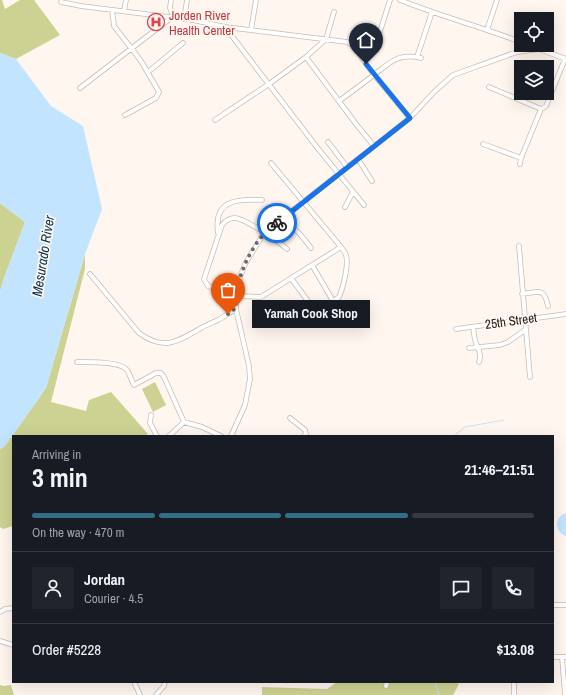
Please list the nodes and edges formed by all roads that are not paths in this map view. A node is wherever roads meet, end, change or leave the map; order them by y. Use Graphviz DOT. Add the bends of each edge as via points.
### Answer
graph roads {
  1 [pos="82,0"];
  2 [pos="126,0"];
  3 [pos="171,0"];
  4 [pos="187,0"];
  5 [pos="256,0"];
  6 [pos="390,0"];
  7 [pos="401,0"];
  8 [pos="497,0"];
  9 [pos="61,2"];
  10 [pos="81,6"];
  11 [pos="112,10"];
  12 [pos="124,11"];
  13 [pos="334,12"];
  14 [pos="432,12"];
  15 [pos="172,18"];
  16 [pos="184,19"];
  17 [pos="226,27"];
  18 [pos="251,30"];
  19 [pos="487,30"];
  20 [pos="326,40"];
  21 [pos="514,40"];
  22 [pos="183,43"];
  23 [pos="132,48"];
  24 [pos="517,52"];
  25 [pos="547,52"];
  26 [pos="358,53"];
  27 [pos="306,57"];
  28 [pos="566,59"];
  29 [pos="148,72"];
  30 [pos="374,75"];
  31 [pos="269,84"];
  32 [pos="489,87"];
  33 [pos="80,88"];
  34 [pos="339,102"];
  35 [pos="541,109"];
  36 [pos="125,115"];
  37 [pos="410,118"];
  38 [pos="215,120"];
  39 [pos="328,142"];
  40 [pos="483,144"];
  41 [pos="374,146"];
  42 [pos="521,158"];
  43 [pos="358,159"];
  44 [pos="271,163"];
  45 [pos="520,164"];
  46 [pos="347,167"];
  47 [pos="339,174"];
  48 [pos="372,181"];
  49 [pos="353,192"];
  50 [pos="262,200"];
  51 [pos="302,202"];
  52 [pos="364,205"];
  53 [pos="345,207"];
  54 [pos="278,222"];
  55 [pos="264,233"];
  56 [pos="218,235"];
  57 [pos="519,246"];
  58 [pos="341,247"];
  59 [pos="311,248"];
  60 [pos="287,249"];
  61 [pos="312,265"];
  62 [pos="90,274"];
  63 [pos="291,278"];
  64 [pos="522,294"];
  65 [pos="236,296"];
  66 [pos="333,301"];
  67 [pos="548,306"];
  68 [pos="236,308"];
  69 [pos="566,314"];
  70 [pos="524,319"];
  71 [pos="474,327"];
  72 [pos="456,329"];
  73 [pos="525,330"];
  74 [pos="478,347"];
  75 [pos="469,348"];
  76 [pos="77,362"];
  77 [pos="479,362"];
  78 [pos="530,377"];
  79 [pos="151,415"];
  80 [pos="290,418"];
  81 [pos="184,422"];
  82 [pos="156,435"];
  83 [pos="170,435"];
  84 [pos="219,435"];
  85 [pos="230,435"];
  86 [pos="305,435"];
  87 [pos="554,605"];
  88 [pos="566,605"];
  89 [pos="12,608"];
  90 [pos="0,612"];
  91 [pos="0,641"];
  92 [pos="12,645"];
  93 [pos="564,657"];
  94 [pos="134,683"];
  95 [pos="165,683"];
  96 [pos="514,683"];
  97 [pos="140,695"];
  98 [pos="156,695"];
  99 [pos="514,695"];
  100 [pos="565,695"];
  1 -- 10 [label="street"];
  2 -- 12 [label="street"];
  3 -- 15 [label="street"];
  4 -- 16 [label="street"];
  5 -- 18 [label="street"];
  6 -- 26 [label="street" via="378,38"];
  7 -- 14 [label="street"];
  8 -- 19 [label="street"];
  9 -- 10 [label="street"];
  10 -- 11 [label="street"];
  11 -- 12 [label="street"];
  11 -- 23 [label="street" via="114,26"];
  12 -- 15 [label="street"];
  13 -- 20 [label="street"];
  14 -- 19 [label="street"];
  14 -- 30 [label="street" via="419,57 394,59"];
  15 -- 16 [label="street"];
  15 -- 23 [label="street"];
  16 -- 17 [label="street"];
  17 -- 18 [label="street"];
  17 -- 31 [label="street"];
  18 -- 20 [label="street"];
  19 -- 21 [label="street"];
  20 -- 26 [label="street" via="350,43"];
  20 -- 27 [label="street"];
  22 -- 29 [label="street"];
  23 -- 29 [label="street"];
  23 -- 33 [label="street"];
  24 -- 37 [label="street" via="453,75"];
  25 -- 28 [label="street"];
  26 -- 30 [label="street"];
  27 -- 31 [label="street"];
  27 -- 34 [label="street"];
  28 -- 35 [label="street" via="546,106"];
  29 -- 36 [label="street" via="159,92 157,96"];
  30 -- 34 [label="street"];
  30 -- 37 [label="street"];
  31 -- 38 [label="street"];
  31 -- 47 [label="street"];
  32 -- 35 [label="street"];
  34 -- 41 [label="street"];
  35 -- 42 [label="street"];
  37 -- 41 [label="street"];
  39 -- 46 [label="street"];
  40 -- 42 [label="street"];
  41 -- 43 [label="street"];
  42 -- 45 [label="street"];
  43 -- 46 [label="street"];
  43 -- 48 [label="street"];
  44 -- 51 [label="street"];
  46 -- 47 [label="street"];
  47 -- 49 [label="street"];
  47 -- 51 [label="street"];
  49 -- 52 [label="street"];
  49 -- 53 [label="street"];
  50 -- 56 [label="street" via="241,199 227,204 219,214"];
  51 -- 54 [label="street"];
  51 -- 58 [label="street"];
  54 -- 55 [label="street"];
  54 -- 59 [label="street" via="297,230"];
  55 -- 56 [label="street" via="234,218 224,222"];
  55 -- 60 [label="street"];
  55 -- 65 [label="street" via="245,264"];
  56 -- 65 [label="street" via="204,279 210,287"];
  57 -- 64 [label="street"];
  58 -- 61 [label="street"];
  58 -- 66 [label="street" via="346,257 345,279 339,297"];
  61 -- 63 [label="street"];
  61 -- 66 [label="street"];
  62 -- 68 [label="street" via="139,333 159,344 185,338"];
  63 -- 65 [label="street" via="261,296"];
  63 -- 66 [label="street" via="313,308 319,309"];
  64 -- 67 [label="street" via="544,293"];
  64 -- 70 [label="street"];
  65 -- 68 [label="street"];
  68 -- 85 [label="street" via="250,379 245,405"];
  69 -- 70 [label="street, 25th Street"];
  70 -- 71 [label="street, 25th Street"];
  70 -- 73 [label="street"];
  71 -- 72 [label="street, 25th Street"];
  71 -- 74 [label="street"];
  73 -- 74 [label="street" via="508,342"];
  73 -- 78 [label="street"];
  74 -- 75 [label="street"];
  74 -- 77 [label="street" via="481,358"];
  76 -- 81 [label="street" via="103,362 123,367 134,385 156,373 161,373"];
  79 -- 82 [label="street" via="150,423"];
  80 -- 86 [label="street" via="305,430"];
  81 -- 83 [label="street"];
  81 -- 84 [label="street"];
  87 -- 88 [label="street"];
  89 -- 90 [label="street"];
  91 -- 92 [label="street"];
  93 -- 100 [label="street"];
  94 -- 97 [label="street"];
  95 -- 98 [label="street"];
  96 -- 99 [label="street"];
}
